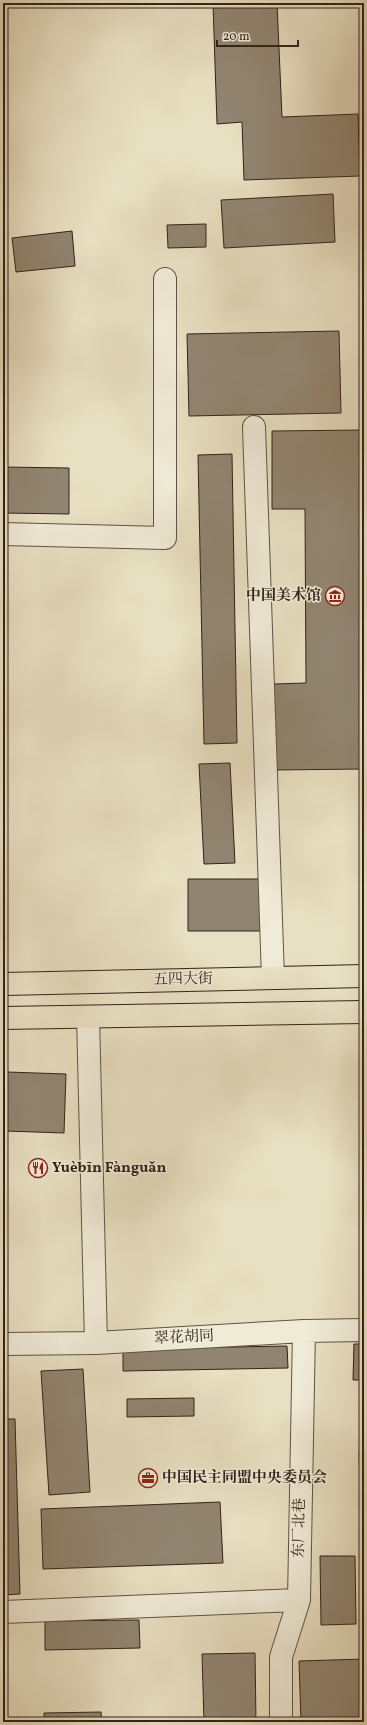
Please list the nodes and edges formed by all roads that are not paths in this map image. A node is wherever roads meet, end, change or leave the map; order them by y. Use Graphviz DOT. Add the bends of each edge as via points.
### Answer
graph roads {
  1 [pos="165,279"];
  2 [pos="254,428"];
  3 [pos="3,534"];
  4 [pos="364,976"];
  5 [pos="274,978"];
  6 [pos="3,984"];
  7 [pos="364,1012"];
  8 [pos="88,1017"];
  9 [pos="3,1018"];
  10 [pos="364,1330"];
  11 [pos="304,1331"];
  12 [pos="96,1343"];
  13 [pos="3,1344"];
  14 [pos="299,1600"];
  15 [pos="3,1612"];
  16 [pos="281,1722"];
  1 -- 3 [label="street" via="165,538"];
  2 -- 5 [label="street"];
  4 -- 5 [label="main road, 五四大街"];
  5 -- 6 [label="main road, 五四大街"];
  7 -- 8 [label="main road"];
  8 -- 9 [label="main road"];
  8 -- 12 [label="street"];
  10 -- 11 [label="street, 翠花胡同"];
  11 -- 12 [label="street, 翠花胡同"];
  11 -- 14 [label="street, 东厂北巷"];
  12 -- 13 [label="street, 翠花胡同"];
  14 -- 15 [label="street"];
  14 -- 16 [label="street, 东厂北巷" via="281,1657"];
}
